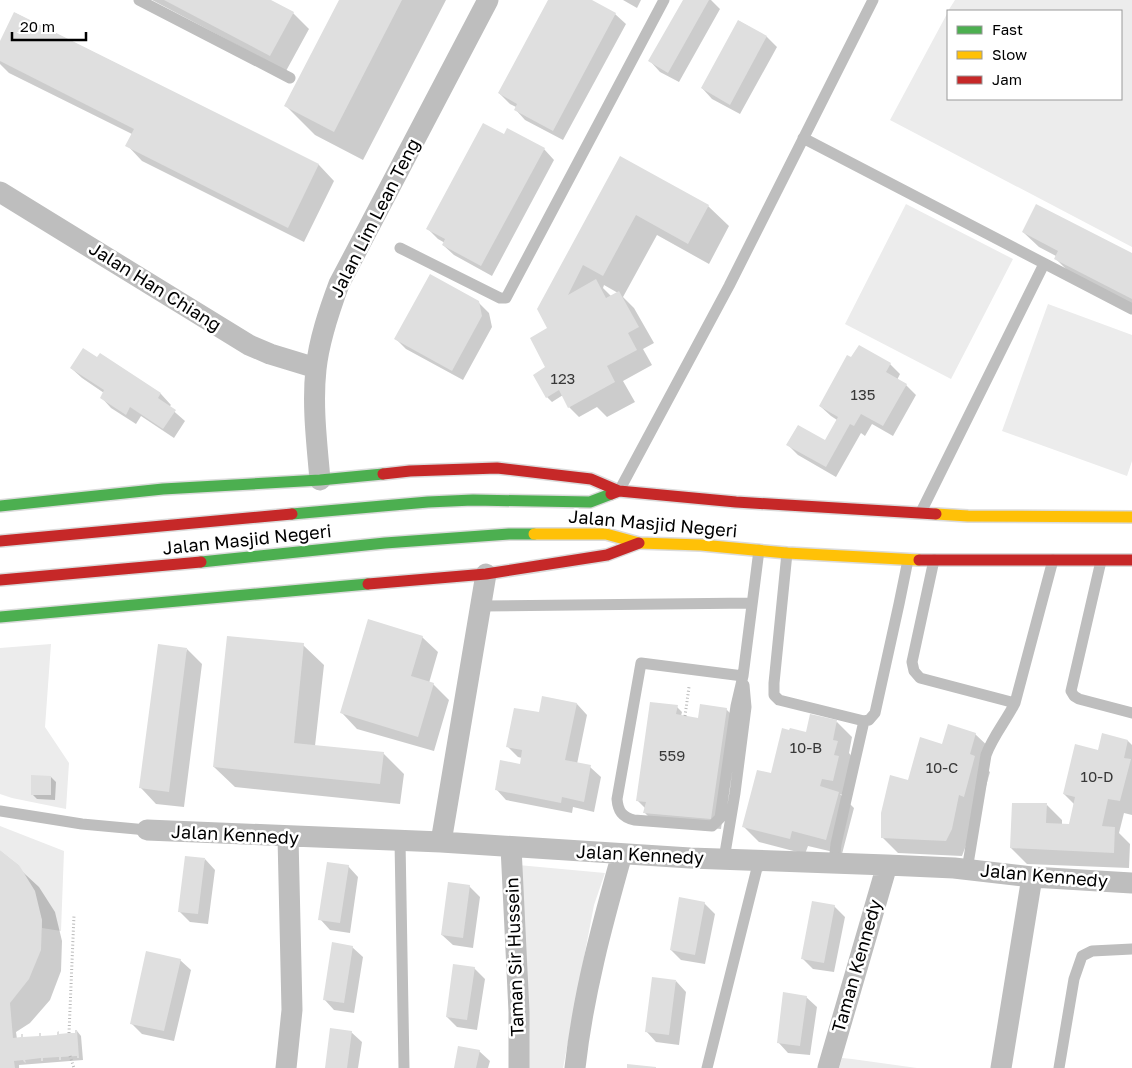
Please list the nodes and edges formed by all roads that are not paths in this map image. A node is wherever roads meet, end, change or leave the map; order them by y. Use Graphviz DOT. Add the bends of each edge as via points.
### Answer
graph roads {
  1 [pos="138,0"];
  2 [pos="488,0"];
  3 [pos="664,0"];
  4 [pos="873,0"];
  5 [pos="290,78"];
  6 [pos="803,138"];
  7 [pos="0,192"];
  8 [pos="400,248"];
  9 [pos="1044,264"];
  10 [pos="1132,310"];
  11 [pos="316,368"];
  12 [pos="320,480"];
  13 [pos="619,491"];
  14 [pos="0,506"];
  15 [pos="921,512"];
  16 [pos="1132,517"];
  17 [pos="0,541"];
  18 [pos="639,543"];
  19 [pos="758,550"];
  20 [pos="787,553"];
  21 [pos="1102,559"];
  22 [pos="908,560"];
  23 [pos="934,560"];
  24 [pos="1053,560"];
  25 [pos="1132,560"];
  26 [pos="486,574"];
  27 [pos="0,580"];
  28 [pos="752,603"];
  29 [pos="482,606"];
  30 [pos="0,617"];
  31 [pos="742,676"];
  32 [pos="1015,703"];
  33 [pos="1132,713"];
  34 [pos="864,721"];
  35 [pos="0,811"];
  36 [pos="147,830"];
  37 [pos="288,837"];
  38 [pos="400,841"];
  39 [pos="441,842"];
  40 [pos="511,847"];
  41 [pos="622,854"];
  42 [pos="724,859"];
  43 [pos="759,860"];
  44 [pos="834,863"];
  45 [pos="887,864"];
  46 [pos="967,870"];
  47 [pos="1032,877"];
  48 [pos="1132,884"];
  49 [pos="1132,949"];
  50 [pos="286,1068"];
  51 [pos="404,1068"];
  52 [pos="519,1068"];
  53 [pos="575,1068"];
  54 [pos="708,1068"];
  55 [pos="828,1068"];
  56 [pos="1001,1068"];
  57 [pos="1058,1068"];
  1 -- 5 [label="lane"];
  2 -- 11 [label="street, Jalan Lim Lean Teng" via="339,284"];
  3 -- 8 [label="lane" via="506,298 500,298"];
  4 -- 6 [label="lane"];
  6 -- 9 [label="lane"];
  6 -- 13 [label="lane" via="729,286"];
  7 -- 11 [label="street, Jalan Han Chiang" via="249,345"];
  9 -- 10 [label="lane"];
  9 -- 15 [label="lane"];
  11 -- 12 [label="street, Jalan Lim Lean Teng"];
  12 -- 13 [label="highway" via="410,471 497,468 591,479"];
  12 -- 14 [label="highway" via="163,489"];
  13 -- 15 [label="highway, Jalan Masjid Negeri" via="736,502"];
  13 -- 17 [label="highway, Jalan Masjid Negeri" via="590,502 464,500"];
  15 -- 16 [label="highway, Jalan Masjid Negeri" via="968,516"];
  18 -- 19 [label="highway, Jalan Masjid Negeri"];
  18 -- 26 [label="highway" via="607,555"];
  18 -- 27 [label="highway, Jalan Masjid Negeri" via="606,534 509,534"];
  19 -- 20 [label="highway, Jalan Masjid Negeri"];
  19 -- 28 [label="lane"];
  20 -- 22 [label="highway, Jalan Masjid Negeri"];
  20 -- 34 [label="lane" via="774,695 779,700"];
  21 -- 24 [label="highway, Jalan Masjid Negeri"];
  21 -- 25 [label="highway, Jalan Masjid Negeri"];
  21 -- 33 [label="lane" via="1071,691 1079,699"];
  22 -- 23 [label="highway, Jalan Masjid Negeri"];
  22 -- 34 [label="lane" via="875,713"];
  23 -- 24 [label="highway, Jalan Masjid Negeri"];
  23 -- 32 [label="lane" via="912,662 914,671 920,678"];
  24 -- 32 [label="lane"];
  26 -- 29 [label="street"];
  26 -- 30 [label="highway"];
  28 -- 29 [label="lane"];
  28 -- 31 [label="lane"];
  29 -- 39 [label="street"];
  31 -- 31 [label="lane" via="640,662 617,799 621,814 634,820 712,826 720,818"];
  31 -- 42 [label="lane" via="746,707"];
  32 -- 46 [label="lane" via="986,755"];
  34 -- 44 [label="lane"];
  35 -- 36 [label="lane"];
  36 -- 37 [label="street, Jalan Kennedy"];
  37 -- 38 [label="street, Jalan Kennedy"];
  37 -- 50 [label="street" via="292,982"];
  38 -- 39 [label="street, Jalan Kennedy"];
  38 -- 51 [label="lane"];
  39 -- 40 [label="street, Jalan Kennedy"];
  40 -- 41 [label="street, Jalan Kennedy"];
  40 -- 52 [label="street, Taman Sir Hussein"];
  41 -- 42 [label="street, Jalan Kennedy"];
  41 -- 53 [label="street" via="596,949"];
  42 -- 43 [label="street, Jalan Kennedy"];
  43 -- 44 [label="street, Jalan Kennedy"];
  43 -- 54 [label="lane"];
  44 -- 45 [label="street, Jalan Kennedy"];
  45 -- 46 [label="street, Jalan Kennedy"];
  45 -- 55 [label="street, Taman Kennedy"];
  46 -- 47 [label="street, Jalan Kennedy"];
  47 -- 48 [label="street, Jalan Kennedy"];
  47 -- 56 [label="street"];
  49 -- 57 [label="lane" via="1092,951 1082,956 1074,979"];
}
